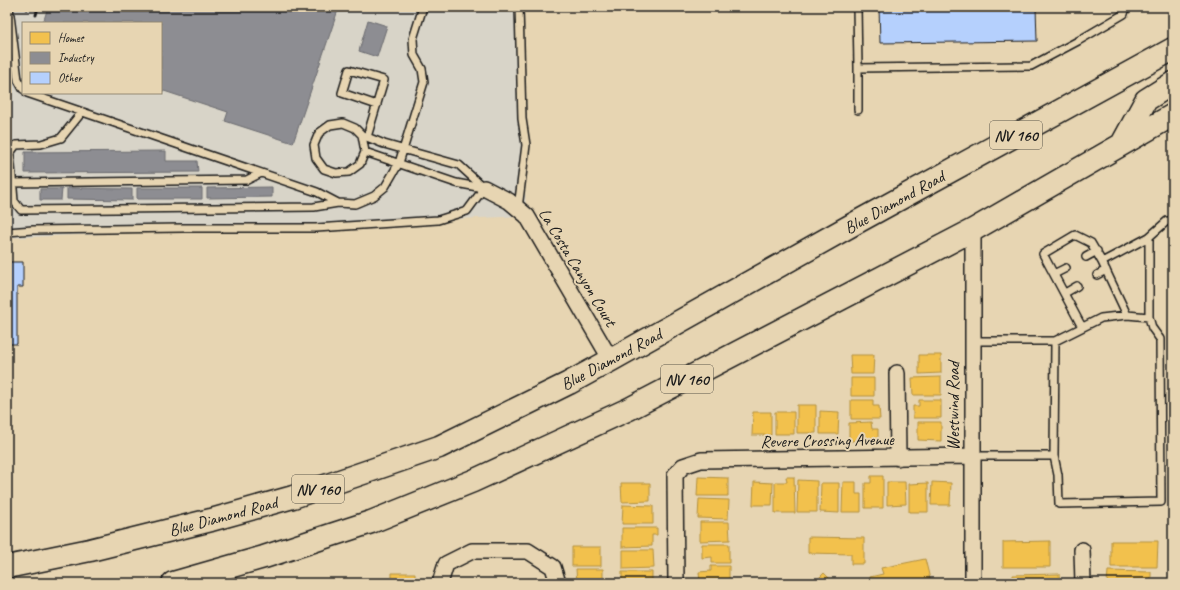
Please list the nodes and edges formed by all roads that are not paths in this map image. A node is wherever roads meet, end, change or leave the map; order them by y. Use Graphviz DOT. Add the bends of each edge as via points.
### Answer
graph roads {
  1 [pos="9,7"];
  2 [pos="423,7"];
  3 [pos="519,7"];
  4 [pos="857,7"];
  5 [pos="1126,7"];
  6 [pos="1173,49"];
  7 [pos="858,68"];
  8 [pos="1173,83"];
  9 [pos="22,87"];
  10 [pos="30,94"];
  11 [pos="377,105"];
  12 [pos="858,110"];
  13 [pos="82,112"];
  14 [pos="1173,115"];
  15 [pos="364,136"];
  16 [pos="1122,144"];
  17 [pos="403,149"];
  18 [pos="365,152"];
  19 [pos="400,163"];
  20 [pos="261,173"];
  21 [pos="12,183"];
  22 [pos="484,188"];
  23 [pos="338,203"];
  24 [pos="518,208"];
  25 [pos="1173,221"];
  26 [pos="972,230"];
  27 [pos="7,232"];
  28 [pos="1149,237"];
  29 [pos="1097,251"];
  30 [pos="1086,257"];
  31 [pos="1102,262"];
  32 [pos="1066,268"];
  33 [pos="1106,270"];
  34 [pos="1054,274"];
  35 [pos="1096,275"];
  36 [pos="1077,286"];
  37 [pos="1065,294"];
  38 [pos="1126,315"];
  39 [pos="1149,317"];
  40 [pos="1082,327"];
  41 [pos="972,341"];
  42 [pos="1055,341"];
  43 [pos="611,360"];
  44 [pos="897,373"];
  45 [pos="972,456"];
  46 [pos="1054,456"];
  47 [pos="898,458"];
  48 [pos="1082,550"];
  49 [pos="7,567"];
  50 [pos="173,583"];
  51 [pos="440,583"];
  52 [pos="558,583"];
  53 [pos="676,583"];
  54 [pos="973,583"];
  55 [pos="1083,583"];
  1 -- 9 [label="lane" via="18,80"];
  2 -- 17 [label="lane" via="413,39 414,55 422,69 424,82"];
  3 -- 24 [label="lane" via="522,119 526,145"];
  4 -- 7 [label="lane"];
  5 -- 7 [label="lane" via="1124,14 1031,66"];
  6 -- 43 [label="highway, Blue Diamond Road / NV 160"];
  7 -- 12 [label="lane"];
  8 -- 16 [label="highway" via="1146,100"];
  10 -- 13 [label="lane"];
  11 -- 11 [label="lane" via="384,80 349,70 342,93"];
  11 -- 15 [label="lane"];
  13 -- 20 [label="lane"];
  13 -- 21 [label="lane" via="61,138 41,144 16,145 10,153"];
  14 -- 16 [label="highway, NV 160"];
  15 -- 17 [label="lane"];
  15 -- 18 [label="lane"];
  15 -- 18 [label="lane" via="355,128 343,123 330,125 319,133 314,145 316,158 324,169 336,173 349,172 360,164"];
  16 -- 26 [label="highway, NV 160"];
  17 -- 19 [label="lane"];
  17 -- 22 [label="lane" via="459,165"];
  18 -- 19 [label="lane"];
  19 -- 22 [label="lane" via="456,183"];
  19 -- 23 [label="lane" via="385,187 374,196 355,204"];
  20 -- 21 [label="lane" via="247,180"];
  20 -- 23 [label="lane" via="317,192"];
  21 -- 23 [label="lane" via="14,201 22,210 314,207"];
  22 -- 24 [label="street, La Costa Canyon Court"];
  22 -- 27 [label="lane" via="467,212 438,220 316,228"];
  24 -- 43 [label="street, La Costa Canyon Court" via="527,216"];
  25 -- 28 [label="lane" via="1167,221"];
  26 -- 41 [label="street, Westwind Road"];
  26 -- 50 [label="highway, NV 160" via="629,409 473,481 371,522"];
  28 -- 31 [label="lane"];
  28 -- 39 [label="lane"];
  29 -- 30 [label="lane"];
  29 -- 31 [label="lane"];
  29 -- 34 [label="lane" via="1091,243 1075,235 1043,254"];
  31 -- 33 [label="lane"];
  32 -- 34 [label="lane"];
  33 -- 35 [label="lane"];
  33 -- 38 [label="lane"];
  34 -- 37 [label="lane"];
  36 -- 37 [label="lane"];
  37 -- 40 [label="lane"];
  38 -- 39 [label="lane"];
  38 -- 40 [label="lane" via="1101,318"];
  39 -- 46 [label="lane" via="1152,328 1160,339 1161,502 1059,504 1058,475"];
  40 -- 42 [label="lane"];
  41 -- 42 [label="lane"];
  41 -- 45 [label="street, Westwind Road"];
  42 -- 46 [label="lane"];
  43 -- 49 [label="highway, Blue Diamond Road / NV 160" via="439,447 368,472 211,520 90,550"];
  44 -- 47 [label="street"];
  45 -- 46 [label="lane"];
  45 -- 47 [label="street, Revere Crossing Avenue"];
  45 -- 54 [label="street, Westwind Road"];
  47 -- 53 [label="street, Revere Crossing Avenue" via="701,460 683,466 675,475"];
  48 -- 55 [label="street"];
  51 -- 52 [label="street" via="446,564 472,551 528,551 553,567"];
}
